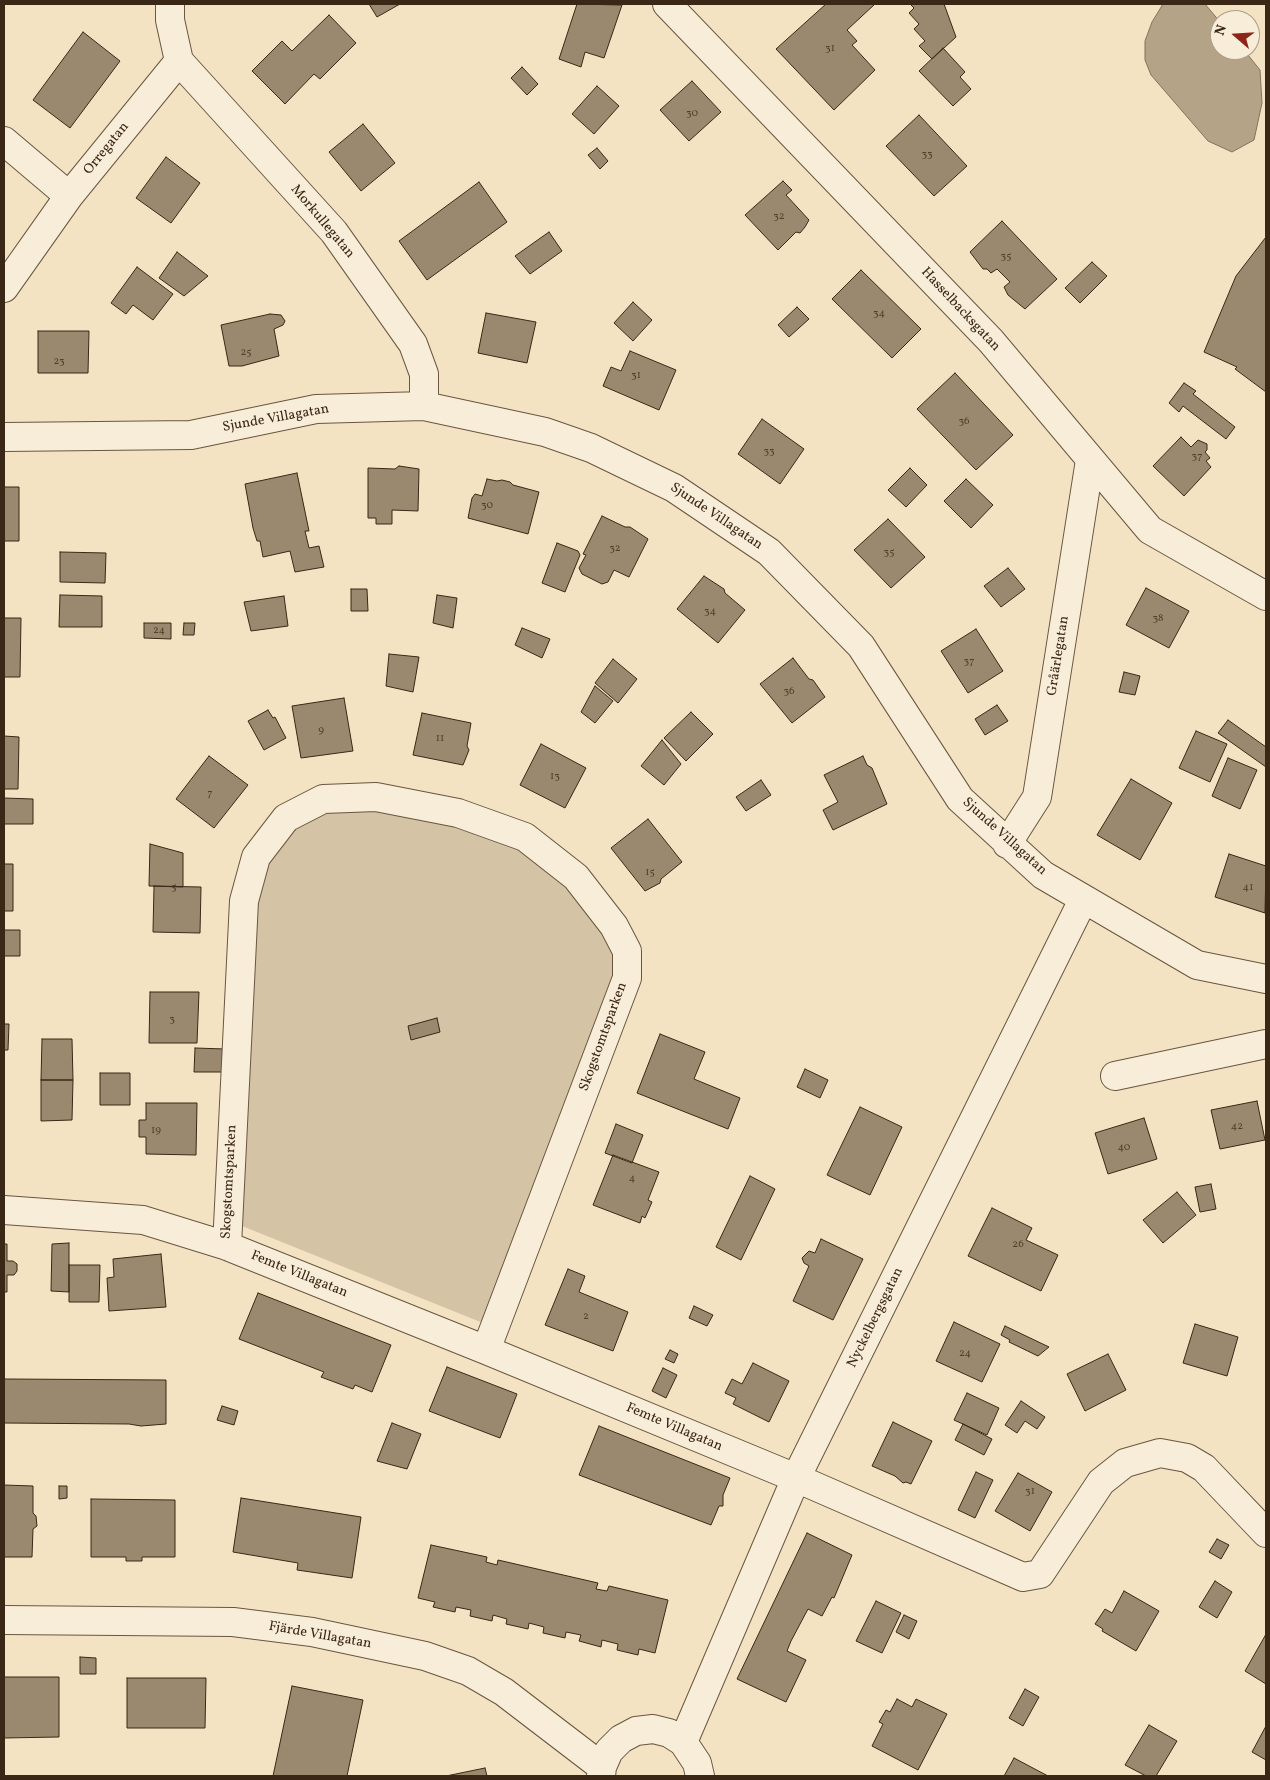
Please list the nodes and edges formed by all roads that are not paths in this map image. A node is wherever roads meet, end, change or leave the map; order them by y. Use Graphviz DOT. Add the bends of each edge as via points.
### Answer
graph roads {
  1 [pos="170,4"];
  2 [pos="667,4"];
  3 [pos="179,61"];
  4 [pos="4,141"];
  5 [pos="69,196"];
  6 [pos="4,288"];
  7 [pos="424,406"];
  8 [pos="4,437"];
  9 [pos="1090,460"];
  10 [pos="1266,596"];
  11 [pos="1007,844"];
  12 [pos="1083,900"];
  13 [pos="1266,979"];
  14 [pos="1266,1044"];
  15 [pos="1116,1076"];
  16 [pos="4,1210"];
  17 [pos="227,1246"];
  18 [pos="486,1350"];
  19 [pos="796,1478"];
  20 [pos="1266,1533"];
  21 [pos="4,1620"];
  22 [pos="683,1742"];
  23 [pos="602,1771"];
  24 [pos="700,1776"];
  1 -- 3 [label="street"];
  2 -- 9 [label="street, Hasselbacksgatan" via="991,341"];
  3 -- 5 [label="street, Orregatan"];
  3 -- 7 [label="street, Morkullegatan" via="334,232 413,344 424,374"];
  4 -- 5 [label="street"];
  5 -- 6 [label="street, Orregatan"];
  7 -- 8 [label="street, Sjunde Villagatan" via="316,409 191,435"];
  7 -- 11 [label="street, Sjunde Villagatan" via="545,432 591,448 674,488 769,552 861,646 960,800"];
  9 -- 10 [label="street, Hasselbacksgatan" via="1150,530"];
  9 -- 11 [label="street, Gråärlegatan" via="1037,797"];
  11 -- 12 [label="street, Sjunde Villagatan" via="1043,875"];
  12 -- 13 [label="street, Sjunde Villagatan" via="1197,965"];
  12 -- 19 [label="street, Nyckelbergsgatan"];
  14 -- 15 [label="street"];
  16 -- 17 [label="street, Femte Villagatan" via="143,1220"];
  17 -- 18 [label="street, Femte Villagatan"];
  17 -- 18 [label="street, Skogstomtsparken" via="244,901 256,857 286,818 324,800 376,798 458,813 525,837 576,877 614,926 627,951 627,978"];
  18 -- 19 [label="street, Femte Villagatan"];
  19 -- 20 [label="street, Femte Villagatan" via="1023,1577 1040,1574 1101,1482 1125,1464 1160,1453 1187,1458 1204,1468"];
  19 -- 22 [label="street, Nyckelbergsgatan"];
  21 -- 23 [label="street, Fjärde Villagatan" via="233,1622 312,1632 425,1656 468,1671 504,1692"];
  22 -- 23 [label="street" via="669,1733 653,1729 636,1731 609,1751"];
  22 -- 24 [label="street" via="694,1757"];
}
